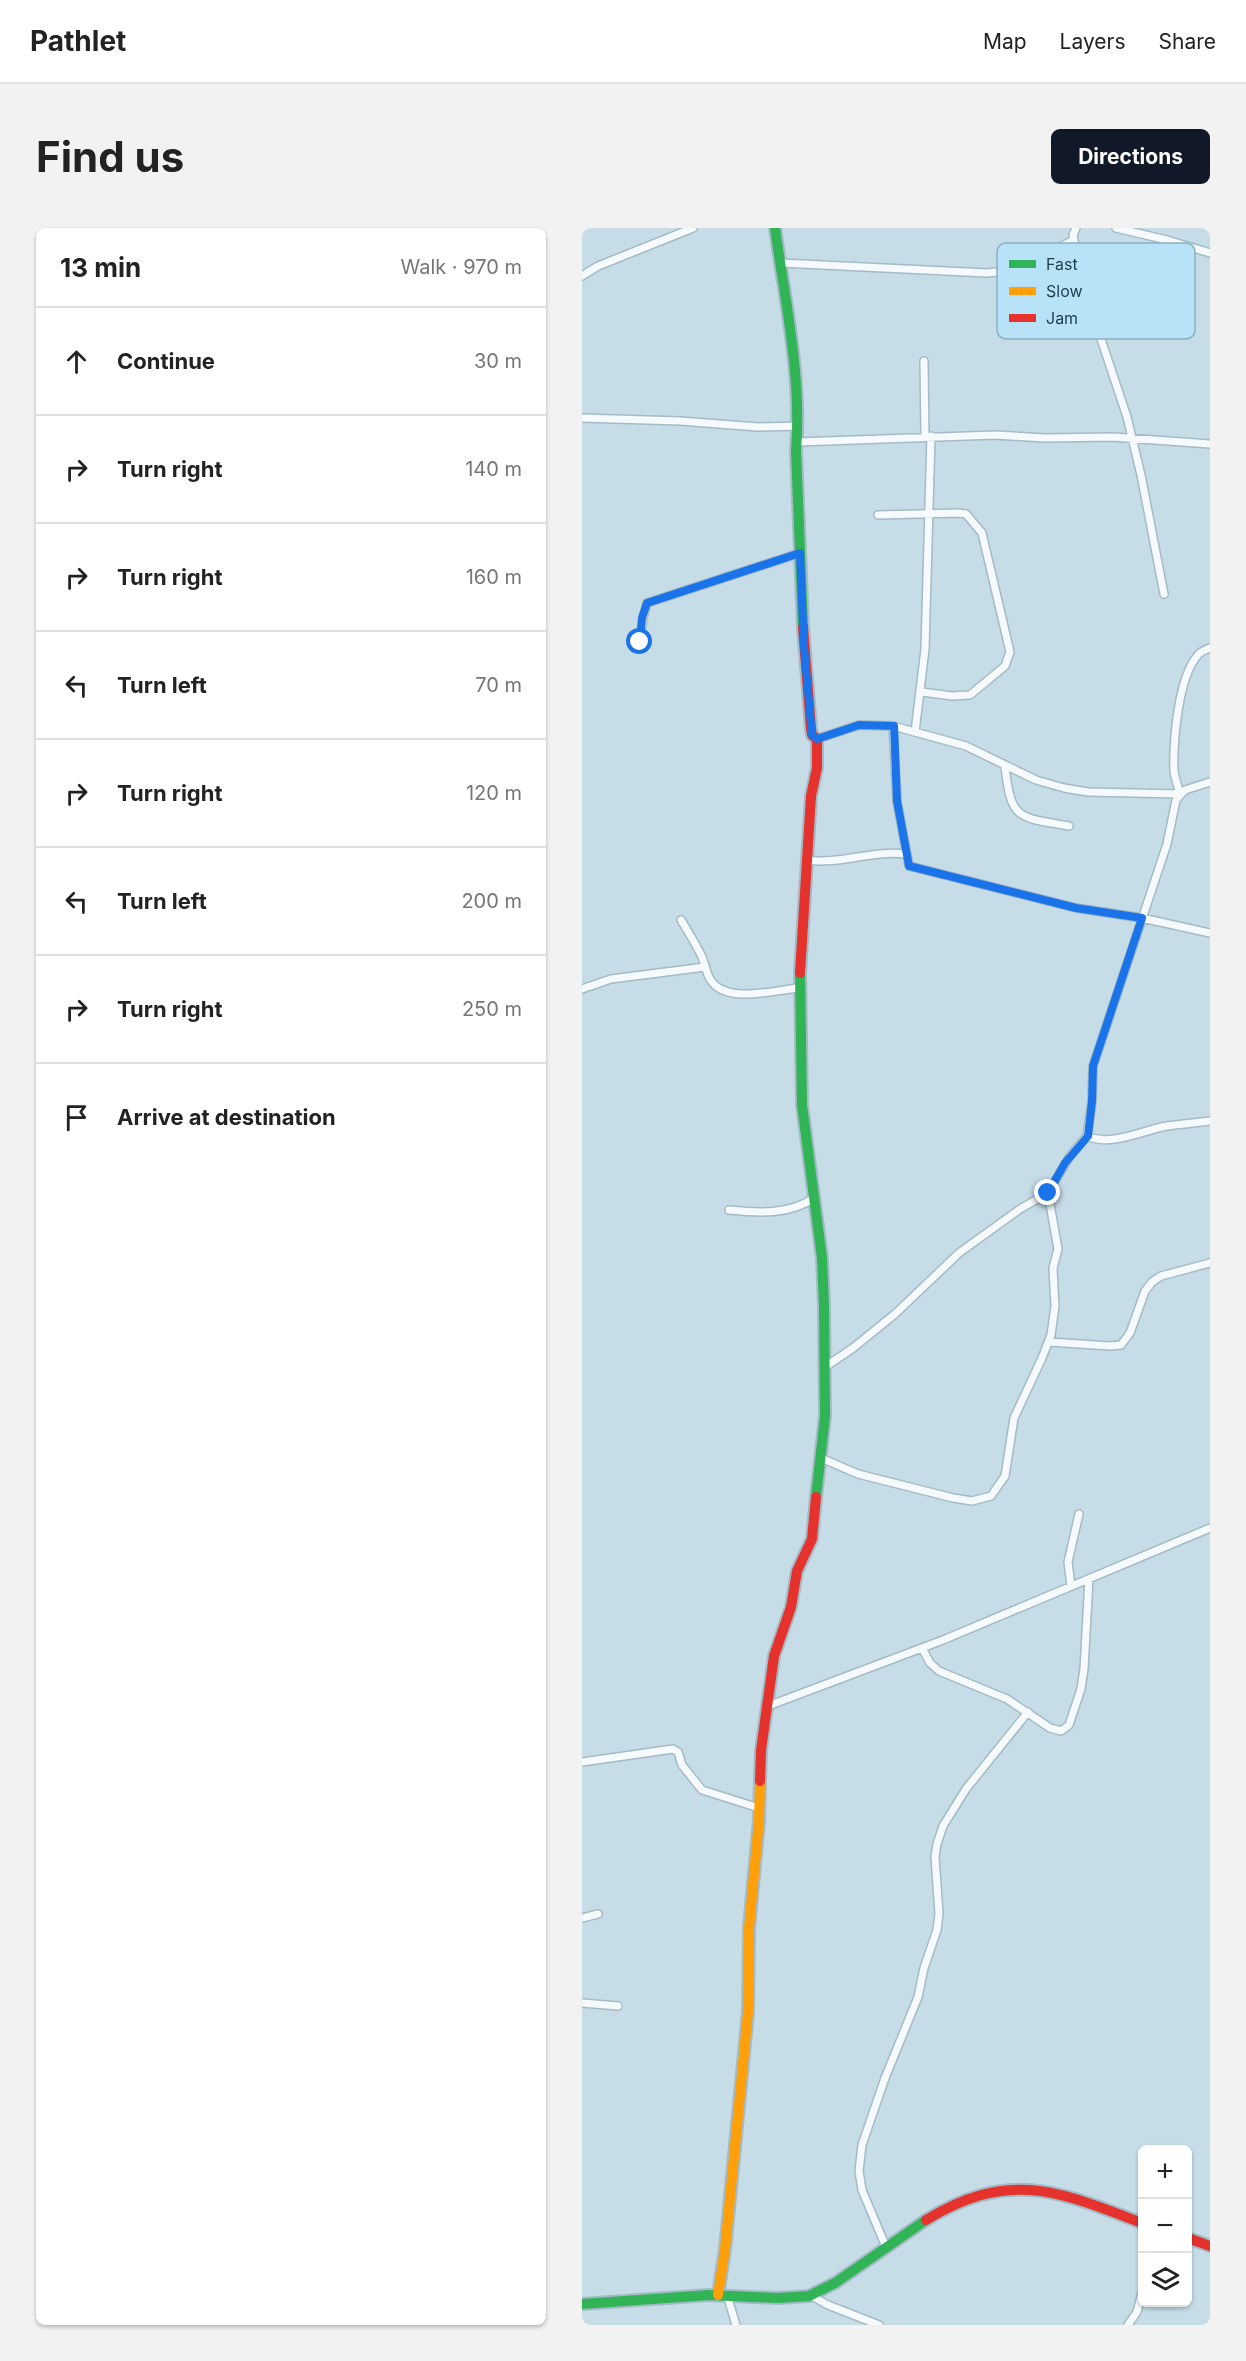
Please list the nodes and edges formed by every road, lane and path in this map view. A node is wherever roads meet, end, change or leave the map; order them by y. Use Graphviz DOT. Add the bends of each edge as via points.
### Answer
graph roads {
  1 [pos="693,228"];
  2 [pos="775,228"];
  3 [pos="1076,228"];
  4 [pos="1116,228"];
  5 [pos="1074,240"];
  6 [pos="1068,243"];
  7 [pos="1075,243"];
  8 [pos="1177,243"];
  9 [pos="1195,248"];
  10 [pos="1210,253"];
  11 [pos="781,263"];
  12 [pos="997,272"];
  13 [pos="582,276"];
  14 [pos="1100,339"];
  15 [pos="924,361"];
  16 [pos="582,418"];
  17 [pos="798,426"];
  18 [pos="928,437"];
  19 [pos="1132,438"];
  20 [pos="798,442"];
  21 [pos="1210,444"];
  22 [pos="930,513"];
  23 [pos="879,515"];
  24 [pos="800,553"];
  25 [pos="1164,594"];
  26 [pos="640,642"];
  27 [pos="1210,648"];
  28 [pos="922,692"];
  29 [pos="894,726"];
  30 [pos="915,732"];
  31 [pos="817,739"];
  32 [pos="1005,766"];
  33 [pos="1210,782"];
  34 [pos="1179,794"];
  35 [pos="1069,826"];
  36 [pos="905,854"];
  37 [pos="806,860"];
  38 [pos="1142,918"];
  39 [pos="681,920"];
  40 [pos="1210,933"];
  41 [pos="705,968"];
  42 [pos="799,988"];
  43 [pos="582,989"];
  44 [pos="1210,1121"];
  45 [pos="1088,1136"];
  46 [pos="1048,1193"];
  47 [pos="814,1198"];
  48 [pos="729,1210"];
  49 [pos="1210,1263"];
  50 [pos="1048,1342"];
  51 [pos="825,1367"];
  52 [pos="820,1458"];
  53 [pos="1079,1514"];
  54 [pos="1210,1528"];
  55 [pos="1089,1579"];
  56 [pos="1071,1586"];
  57 [pos="922,1648"];
  58 [pos="768,1706"];
  59 [pos="1028,1712"];
  60 [pos="582,1762"];
  61 [pos="759,1808"];
  62 [pos="598,1914"];
  63 [pos="582,1918"];
  64 [pos="582,2003"];
  65 [pos="618,2006"];
  66 [pos="1138,2221"];
  67 [pos="1192,2239"];
  68 [pos="1210,2246"];
  69 [pos="886,2247"];
  70 [pos="722,2295"];
  71 [pos="810,2295"];
  72 [pos="582,2304"];
  73 [pos="1139,2307"];
  74 [pos="736,2325"];
  75 [pos="879,2325"];
  76 [pos="1128,2325"];
  1 -- 13 [label="street"];
  2 -- 11 [label="street"];
  3 -- 5 [label="street"];
  4 -- 8 [label="street"];
  5 -- 6 [label="street"];
  5 -- 7 [label="street"];
  9 -- 10 [label="street"];
  11 -- 12 [label="street"];
  11 -- 17 [label="street"];
  14 -- 19 [label="street"];
  15 -- 18 [label="street"];
  16 -- 17 [label="street"];
  17 -- 20 [label="street"];
  18 -- 19 [label="street"];
  18 -- 20 [label="street"];
  18 -- 22 [label="street"];
  19 -- 21 [label="street"];
  19 -- 25 [label="street"];
  20 -- 24 [label="street"];
  22 -- 23 [label="street"];
  22 -- 28 [label="street"];
  22 -- 28 [label="street" via="966,514 982,533 1010,652 1005,666 970,694"];
  24 -- 26 [label="street" via="647,603"];
  24 -- 31 [label="street" via="809,714 812,735"];
  27 -- 34 [label="street" via="1199,653 1185,685 1174,749"];
  28 -- 30 [label="street"];
  29 -- 30 [label="street"];
  29 -- 31 [label="street" via="859,725"];
  29 -- 36 [label="street" via="897,801"];
  30 -- 32 [label="street" via="966,746"];
  31 -- 37 [label="street"];
  32 -- 34 [label="street" via="1072,790"];
  32 -- 35 [label="street" via="1017,812"];
  33 -- 34 [label="street"];
  34 -- 38 [label="street"];
  36 -- 37 [label="street"];
  36 -- 38 [label="street" via="909,866 915,869 1076,908"];
  37 -- 42 [label="street"];
  38 -- 40 [label="street"];
  38 -- 45 [label="street" via="1093,1066"];
  39 -- 41 [label="street" via="697,945"];
  41 -- 42 [label="street" via="712,982 734,994"];
  41 -- 43 [label="street" via="611,979"];
  42 -- 47 [label="street" via="802,1105"];
  44 -- 45 [label="street" via="1108,1139"];
  45 -- 46 [label="street" via="1065,1163"];
  46 -- 50 [label="street" via="1058,1248 1053,1268 1055,1306"];
  46 -- 51 [label="street" via="959,1253 894,1314"];
  47 -- 48 [label="street" via="802,1206 778,1211"];
  47 -- 51 [label="street" via="822,1258"];
  49 -- 50 [label="street" via="1152,1282 1121,1345"];
  50 -- 52 [label="street" via="1014,1418 1005,1476 992,1496 972,1501 953,1498 858,1474"];
  51 -- 52 [label="street"];
  52 -- 58 [label="street" via="812,1539 797,1571 791,1607 774,1656"];
  53 -- 56 [label="street" via="1068,1562"];
  54 -- 55 [label="street"];
  55 -- 56 [label="street"];
  55 -- 59 [label="street" via="1084,1670 1069,1725 1061,1731 1050,1728"];
  56 -- 57 [label="street"];
  57 -- 58 [label="street"];
  57 -- 59 [label="street" via="939,1671 991,1691"];
  58 -- 61 [label="street" via="761,1750"];
  59 -- 69 [label="street" via="966,1789 943,1826 937,1844 937,1930 918,1997 862,2145 862,2190"];
  60 -- 61 [label="street" via="673,1749 702,1790"];
  61 -- 70 [label="street" via="749,1928 748,2012"];
  62 -- 63 [label="street"];
  64 -- 65 [label="street"];
  66 -- 69 [label="street" via="1049,2191 996,2189 950,2206"];
  67 -- 68 [label="street"];
  69 -- 71 [label="street"];
  70 -- 71 [label="street"];
  70 -- 72 [label="street"];
  70 -- 74 [label="street"];
  71 -- 75 [label="street"];
  73 -- 76 [label="street"];
}
